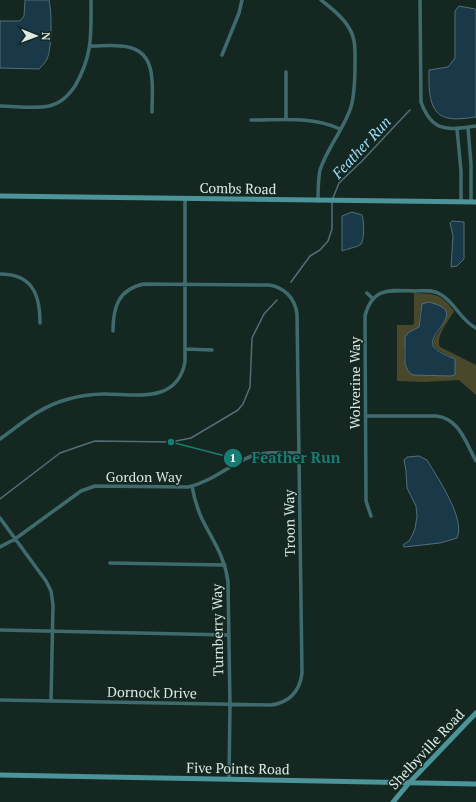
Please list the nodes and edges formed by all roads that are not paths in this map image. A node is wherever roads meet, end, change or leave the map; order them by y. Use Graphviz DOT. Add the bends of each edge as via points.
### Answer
graph roads {
  1 [pos="91,0"];
  2 [pos="242,0"];
  3 [pos="321,0"];
  4 [pos="420,0"];
  5 [pos="90,46"];
  6 [pos="222,55"];
  7 [pos="286,72"];
  8 [pos="0,106"];
  9 [pos="152,112"];
  10 [pos="251,120"];
  11 [pos="286,120"];
  12 [pos="476,126"];
  13 [pos="468,128"];
  14 [pos="340,129"];
  15 [pos="457,129"];
  16 [pos="0,196"];
  17 [pos="185,199"];
  18 [pos="318,201"];
  19 [pos="461,202"];
  20 [pos="473,202"];
  21 [pos="0,274"];
  22 [pos="185,284"];
  23 [pos="367,293"];
  24 [pos="372,298"];
  25 [pos="40,323"];
  26 [pos="476,328"];
  27 [pos="112,331"];
  28 [pos="185,349"];
  29 [pos="212,350"];
  30 [pos="366,416"];
  31 [pos="0,439"];
  32 [pos="299,452"];
  33 [pos="476,461"];
  34 [pos="192,486"];
  35 [pos="372,516"];
  36 [pos="0,518"];
  37 [pos="15,539"];
  38 [pos="0,547"];
  39 [pos="110,563"];
  40 [pos="225,565"];
  41 [pos="0,630"];
  42 [pos="52,631"];
  43 [pos="229,635"];
  44 [pos="297,690"];
  45 [pos="0,700"];
  46 [pos="51,702"];
  47 [pos="230,705"];
  48 [pos="476,713"];
  49 [pos="0,776"];
  50 [pos="229,780"];
  51 [pos="409,783"];
  52 [pos="476,784"];
  53 [pos="393,802"];
  1 -- 5 [label="street"];
  2 -- 6 [label="street"];
  3 -- 14 [label="street" via="349,27 355,48 354,94 350,111"];
  4 -- 15 [label="street" via="421,102 426,114 434,122 448,129"];
  5 -- 8 [label="street" via="80,76 71,92 61,101 44,107"];
  5 -- 9 [label="street" via="129,47 145,57 152,75"];
  7 -- 11 [label="street"];
  10 -- 11 [label="street"];
  11 -- 14 [label="street" via="319,121"];
  12 -- 13 [label="street"];
  13 -- 15 [label="street"];
  13 -- 20 [label="street"];
  14 -- 18 [label="street" via="321,169"];
  15 -- 19 [label="street"];
  16 -- 17 [label="street, Combs Road"];
  17 -- 18 [label="street, Combs Road"];
  17 -- 22 [label="street"];
  18 -- 19 [label="street, Combs Road"];
  19 -- 20 [label="street, Combs Road"];
  21 -- 25 [label="street" via="19,277 31,287 39,302"];
  22 -- 27 [label="street, Troon Way" via="146,283 132,288 123,294 116,305"];
  22 -- 28 [label="street"];
  22 -- 32 [label="street, Troon Way" via="266,285 278,287 289,295 295,304 297,314"];
  23 -- 24 [label="street"];
  24 -- 26 [label="street" via="390,290 439,293 463,319"];
  24 -- 30 [label="street, Wolverine Way" via="365,316"];
  28 -- 29 [label="street"];
  28 -- 31 [label="street" via="185,366 179,378 171,387 158,394 97,394 67,399 42,409"];
  30 -- 33 [label="street" via="447,418 455,424"];
  30 -- 35 [label="street, Wolverine Way" via="366,501"];
  32 -- 34 [label="street, Gordon Way" via="252,456"];
  32 -- 44 [label="street, Troon Way" via="302,675"];
  34 -- 37 [label="street, Gordon Way" via="88,488"];
  34 -- 40 [label="street, Turnberry Way" via="199,511"];
  36 -- 37 [label="street"];
  37 -- 38 [label="street, Gordon Way"];
  37 -- 42 [label="street" via="51,591"];
  39 -- 40 [label="street"];
  40 -- 43 [label="street, Turnberry Way" via="228,582"];
  41 -- 42 [label="street"];
  42 -- 43 [label="street"];
  42 -- 46 [label="street"];
  43 -- 47 [label="street, Turnberry Way"];
  44 -- 47 [label="street, Dornock Drive" via="287,700 275,705"];
  45 -- 46 [label="street, Dornock Drive"];
  46 -- 47 [label="street, Dornock Drive"];
  47 -- 50 [label="street, Turnberry Way"];
  48 -- 51 [label="street, Shelbyville Road"];
  49 -- 50 [label="street, Five Points Road"];
  50 -- 51 [label="street, Five Points Road"];
  51 -- 52 [label="street, Five Points Road"];
  51 -- 53 [label="street, Shelbyville Road"];
}
